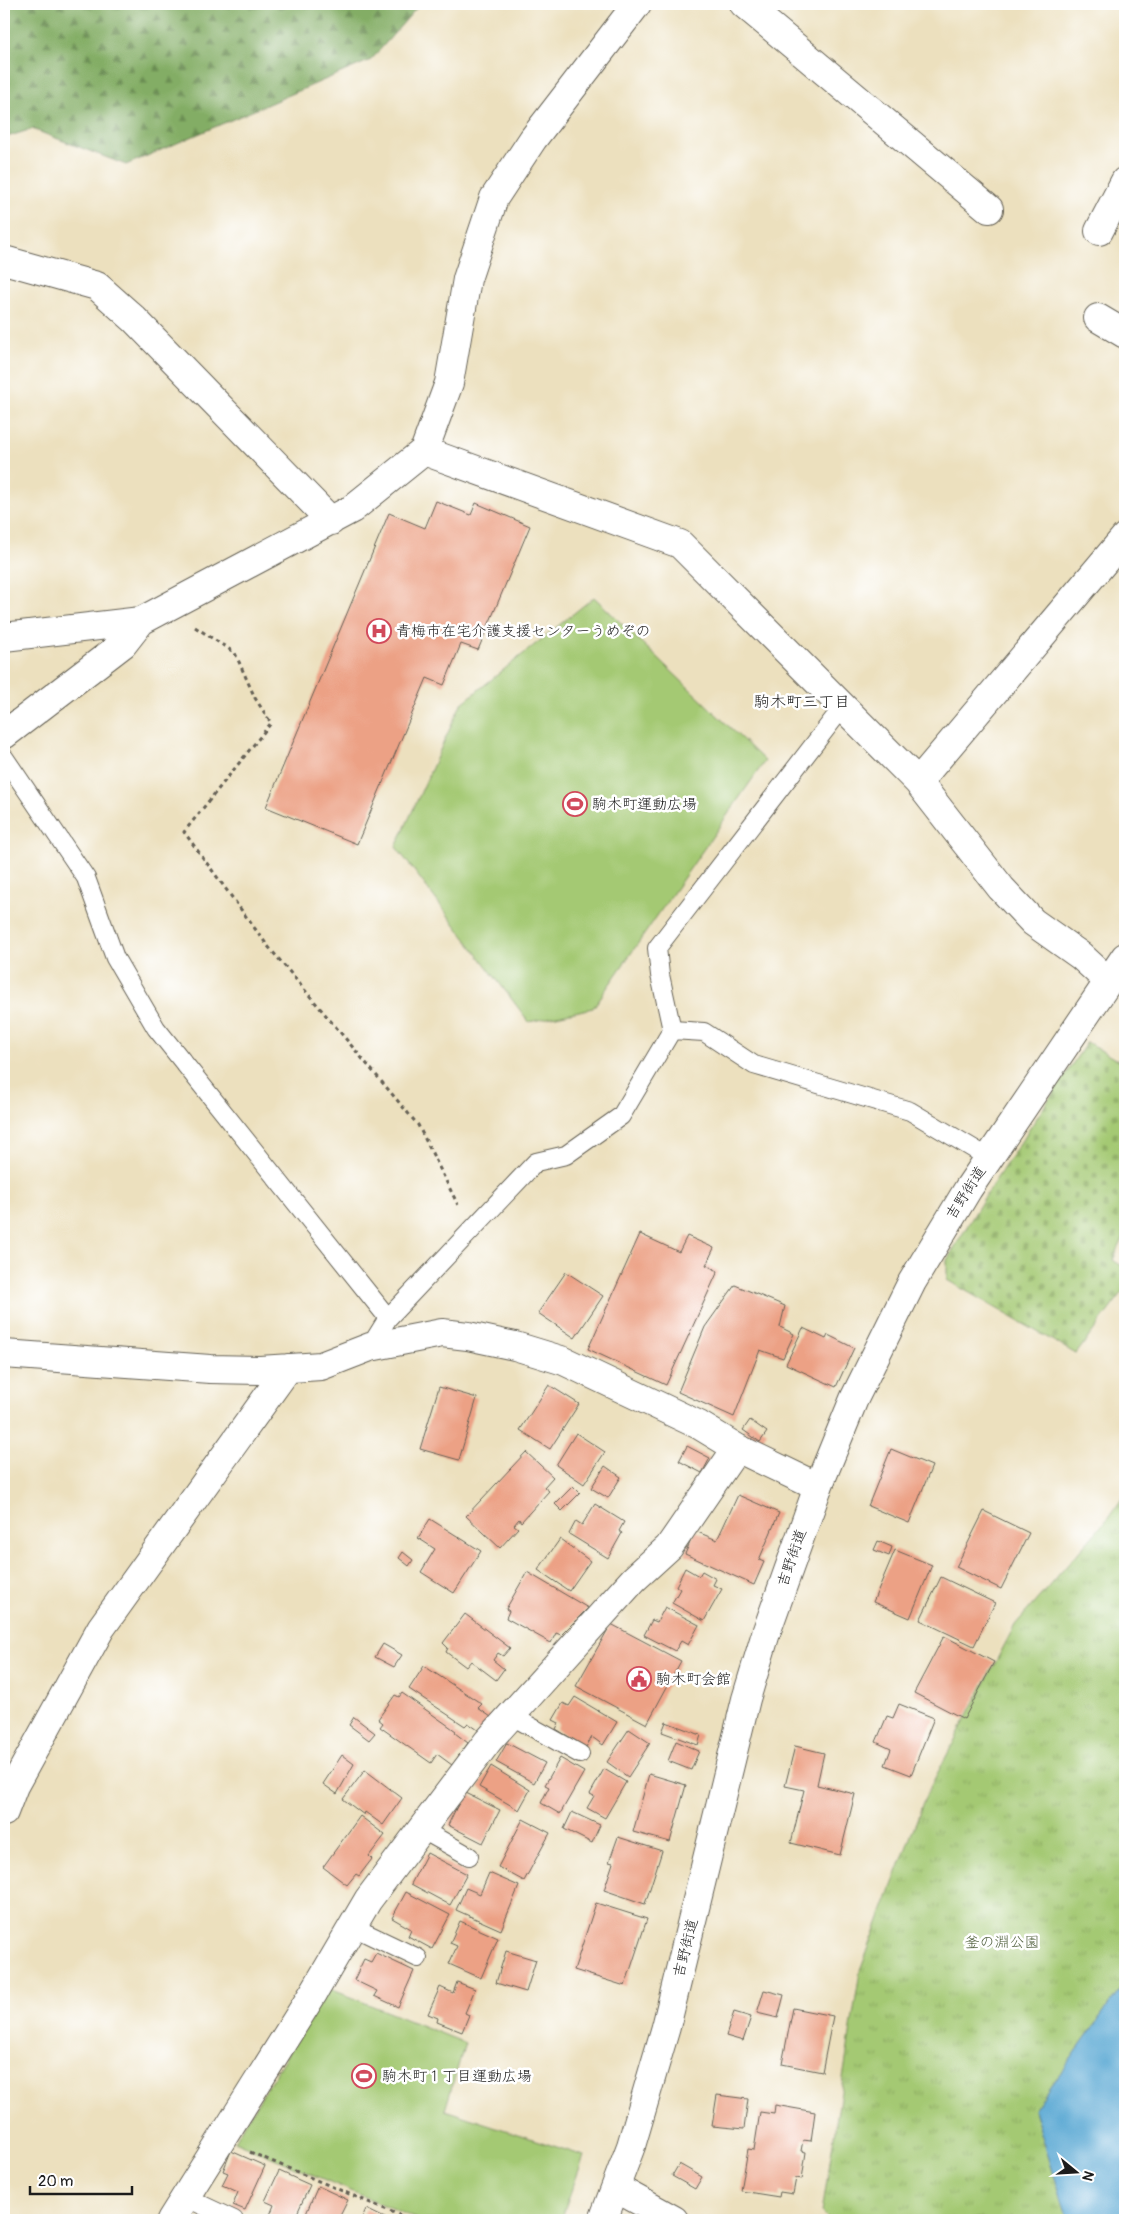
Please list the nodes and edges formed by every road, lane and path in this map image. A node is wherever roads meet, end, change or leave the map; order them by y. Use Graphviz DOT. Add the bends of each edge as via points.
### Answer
graph roads {
  1 [pos="637,4"];
  2 [pos="744,4"];
  3 [pos="1125,181"];
  4 [pos="988,209"];
  5 [pos="1099,231"];
  6 [pos="4,260"];
  7 [pos="1098,318"];
  8 [pos="1125,334"];
  9 [pos="424,451"];
  10 [pos="331,520"];
  11 [pos="1125,537"];
  12 [pos="188,597"];
  13 [pos="141,622"];
  14 [pos="4,638"];
  15 [pos="842,708"];
  16 [pos="4,735"];
  17 [pos="4,757"];
  18 [pos="918,782"];
  19 [pos="1125,957"];
  20 [pos="1108,981"];
  21 [pos="672,1030"];
  22 [pos="989,1158"];
  23 [pos="470,1231"];
  24 [pos="388,1318"];
  25 [pos="370,1348"];
  26 [pos="4,1354"];
  27 [pos="288,1368"];
  28 [pos="737,1448"];
  29 [pos="818,1487"];
  30 [pos="510,1715"];
  31 [pos="580,1754"];
  32 [pos="9,1784"];
  33 [pos="4,1812"];
  34 [pos="421,1829"];
  35 [pos="469,1856"];
  36 [pos="352,1926"];
  37 [pos="418,1958"];
  38 [pos="221,2140"];
  39 [pos="616,2188"];
  40 [pos="186,2197"];
  41 [pos="171,2220"];
  42 [pos="234,2220"];
  43 [pos="411,2220"];
  44 [pos="603,2220"];
  45 [pos="674,2220"];
  1 -- 9 [label="main road" via="533,139 494,198 467,279 450,383"];
  2 -- 4 [label="main road"];
  3 -- 5 [label="main road"];
  6 -- 10 [label="main road" via="97,286 141,326"];
  7 -- 8 [label="main road"];
  9 -- 10 [label="main road" via="352,510"];
  9 -- 15 [label="main road" via="680,544"];
  10 -- 12 [label="main road"];
  11 -- 18 [label="main road"];
  12 -- 13 [label="main road"];
  12 -- 23 [label="path" via="195,627 235,652 255,698 271,723 184,832 267,945 418,1124"];
  13 -- 14 [label="main road"];
  13 -- 16 [label="main road" via="123,644"];
  15 -- 18 [label="main road"];
  15 -- 21 [label="lane" via="656,948"];
  17 -- 24 [label="lane" via="86,878 116,958 156,1028"];
  18 -- 20 [label="main road" via="1001,888 1033,922 1081,956"];
  19 -- 20 [label="main road, 吉野街道"];
  20 -- 22 [label="main road, 吉野街道"];
  21 -- 22 [label="lane" via="704,1032 754,1065 910,1111"];
  21 -- 23 [label="lane" via="621,1116 566,1154 536,1162"];
  22 -- 29 [label="main road, 吉野街道" via="898,1308 854,1399"];
  23 -- 24 [label="lane"];
  24 -- 25 [label="lane"];
  25 -- 27 [label="main road" via="321,1366"];
  25 -- 28 [label="main road" via="442,1333 515,1346 564,1361 699,1425"];
  26 -- 27 [label="main road" via="210,1369"];
  27 -- 32 [label="main road" via="102,1628"];
  28 -- 29 [label="main road"];
  28 -- 30 [label="main road" via="669,1547 634,1579"];
  29 -- 39 [label="main road, 吉野街道" via="746,1699 666,2027"];
  30 -- 31 [label="lane"];
  30 -- 34 [label="main road"];
  32 -- 33 [label="main road"];
  34 -- 35 [label="lane"];
  34 -- 36 [label="main road"];
  36 -- 37 [label="lane"];
  36 -- 38 [label="main road"];
  38 -- 40 [label="main road"];
  38 -- 43 [label="path"];
  39 -- 44 [label="main road, 吉野街道"];
  39 -- 45 [label="main road"];
  40 -- 41 [label="main road"];
  40 -- 42 [label="lane"];
}
